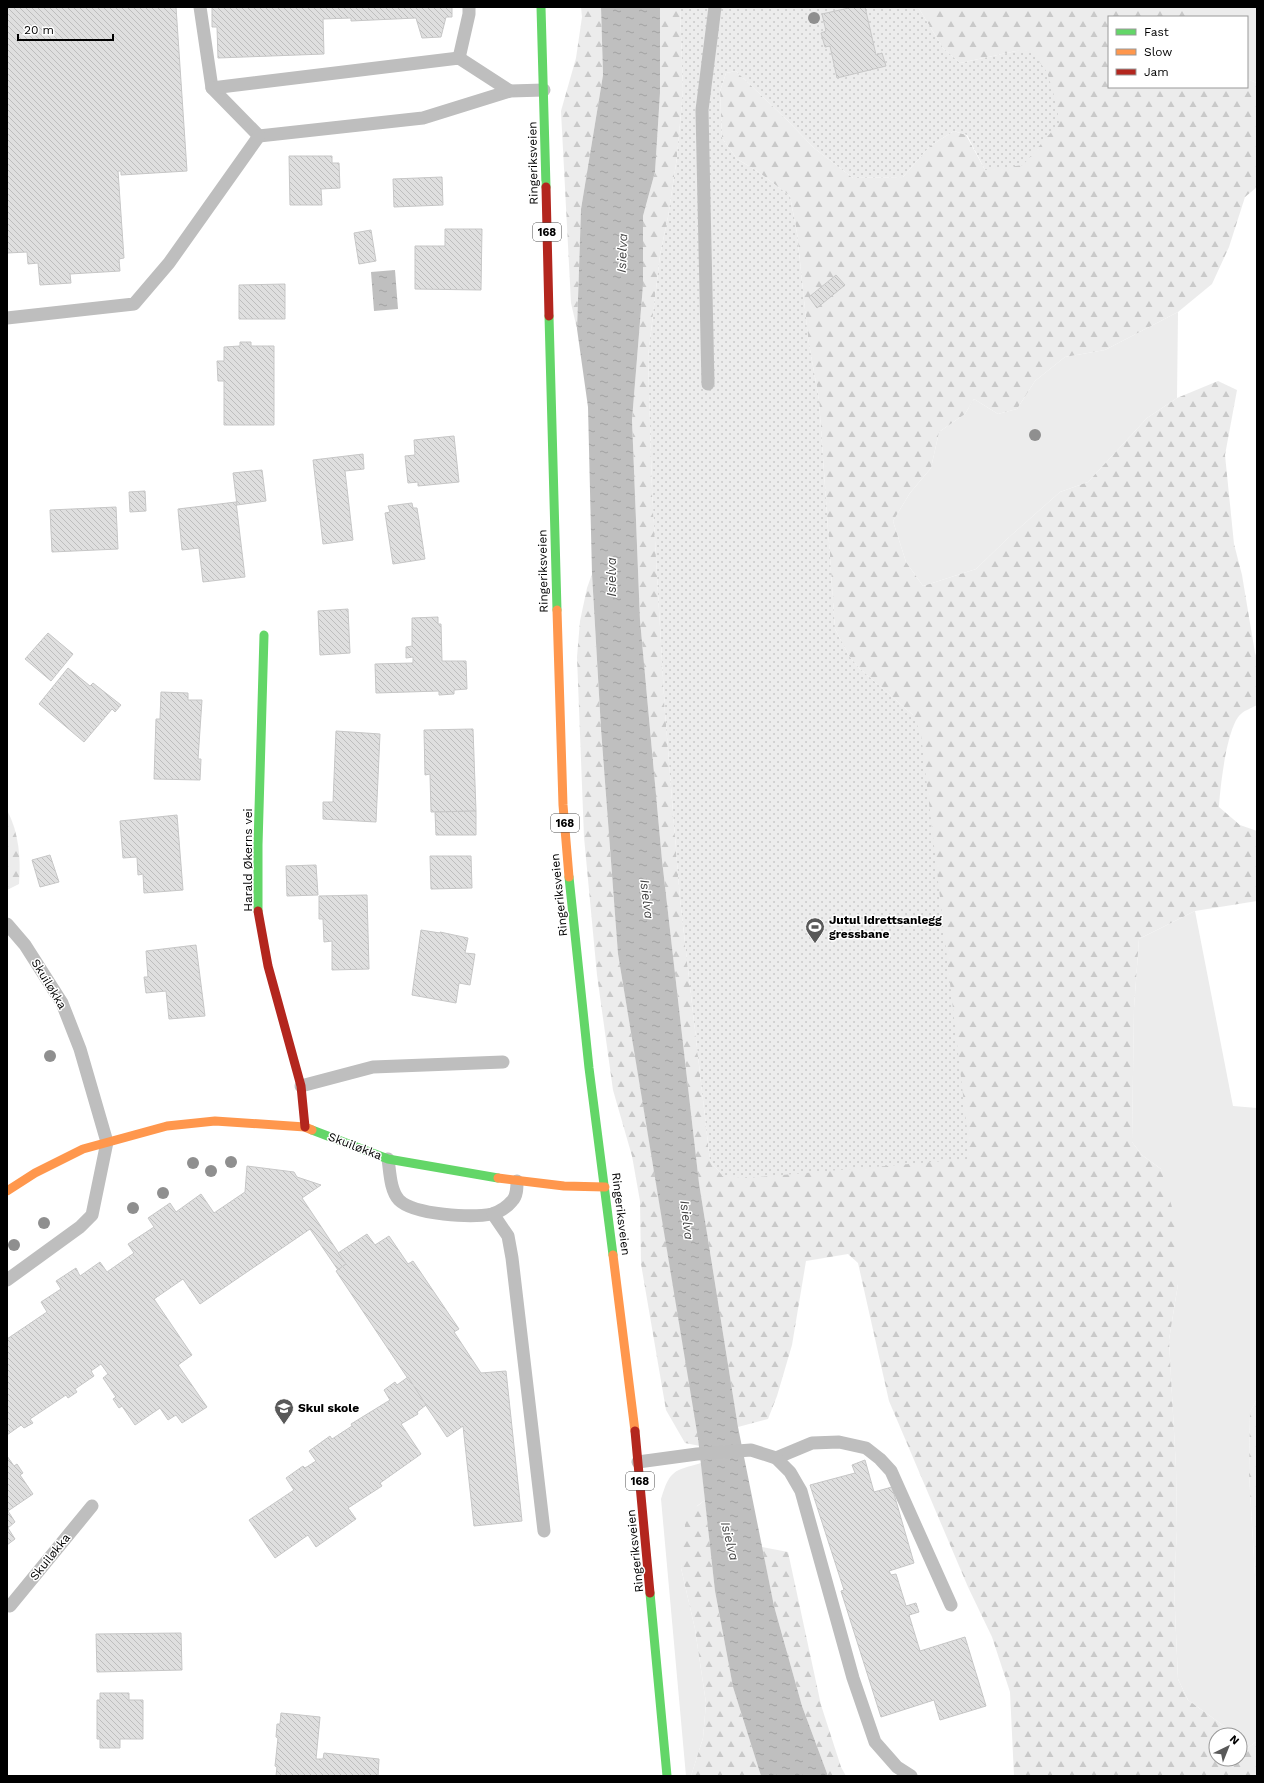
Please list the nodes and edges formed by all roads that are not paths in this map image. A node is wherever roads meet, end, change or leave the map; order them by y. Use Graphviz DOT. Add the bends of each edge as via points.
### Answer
graph roads {
  1 [pos="200,7"];
  2 [pos="469,7"];
  3 [pos="541,7"];
  4 [pos="715,7"];
  5 [pos="459,58"];
  6 [pos="212,88"];
  7 [pos="544,90"];
  8 [pos="510,91"];
  9 [pos="259,136"];
  10 [pos="7,318"];
  11 [pos="708,384"];
  12 [pos="264,635"];
  13 [pos="7,924"];
  14 [pos="503,1062"];
  15 [pos="301,1086"];
  16 [pos="305,1127"];
  17 [pos="107,1142"];
  18 [pos="388,1159"];
  19 [pos="517,1181"];
  20 [pos="605,1187"];
  21 [pos="7,1191"];
  22 [pos="493,1214"];
  23 [pos="7,1280"];
  24 [pos="776,1458"];
  25 [pos="638,1462"];
  26 [pos="92,1506"];
  27 [pos="544,1531"];
  28 [pos="7,1605"];
  29 [pos="951,1605"];
  30 [pos="667,1776"];
  31 [pos="911,1776"];
  1 -- 6 [label="lane"];
  2 -- 5 [label="lane"];
  3 -- 7 [label="main road, Ringeriksveien / 168"];
  4 -- 11 [label="lane" via="702,110"];
  5 -- 6 [label="lane"];
  5 -- 8 [label="lane"];
  6 -- 9 [label="lane"];
  7 -- 8 [label="lane"];
  7 -- 20 [label="main road, Ringeriksveien / 168" via="563,805 589,1068"];
  8 -- 9 [label="lane" via="423,118"];
  9 -- 10 [label="lane" via="169,263 134,304"];
  12 -- 15 [label="main road, Harald Økerns vei" via="258,909 268,966"];
  13 -- 17 [label="lane, Skuiløkka" via="25,945 62,1003 80,1049"];
  14 -- 15 [label="lane" via="373,1067"];
  15 -- 16 [label="main road, Harald Økerns vei"];
  16 -- 17 [label="main road, Skuiløkka" via="215,1121 167,1126"];
  16 -- 18 [label="main road, Skuiløkka"];
  17 -- 21 [label="main road, Skuiløkka" via="83,1149 35,1173"];
  17 -- 23 [label="lane" via="92,1215 80,1228"];
  18 -- 19 [label="main road, Skuiløkka"];
  18 -- 22 [label="lane" via="394,1191 399,1200 409,1207 450,1215"];
  19 -- 20 [label="main road, Skuiløkka"];
  19 -- 22 [label="lane" via="513,1200"];
  20 -- 25 [label="main road, Ringeriksveien / 168" via="634,1407"];
  22 -- 27 [label="lane" via="508,1236 512,1258"];
  24 -- 25 [label="lane" via="751,1450"];
  24 -- 29 [label="lane" via="812,1443 839,1442 866,1448 880,1459 891,1471"];
  24 -- 31 [label="lane" via="790,1472 801,1491 850,1671 875,1742 897,1767"];
  25 -- 30 [label="main road, Ringeriksveien / 168"];
  26 -- 28 [label="lane, Skuiløkka" via="10,1606"];
}
